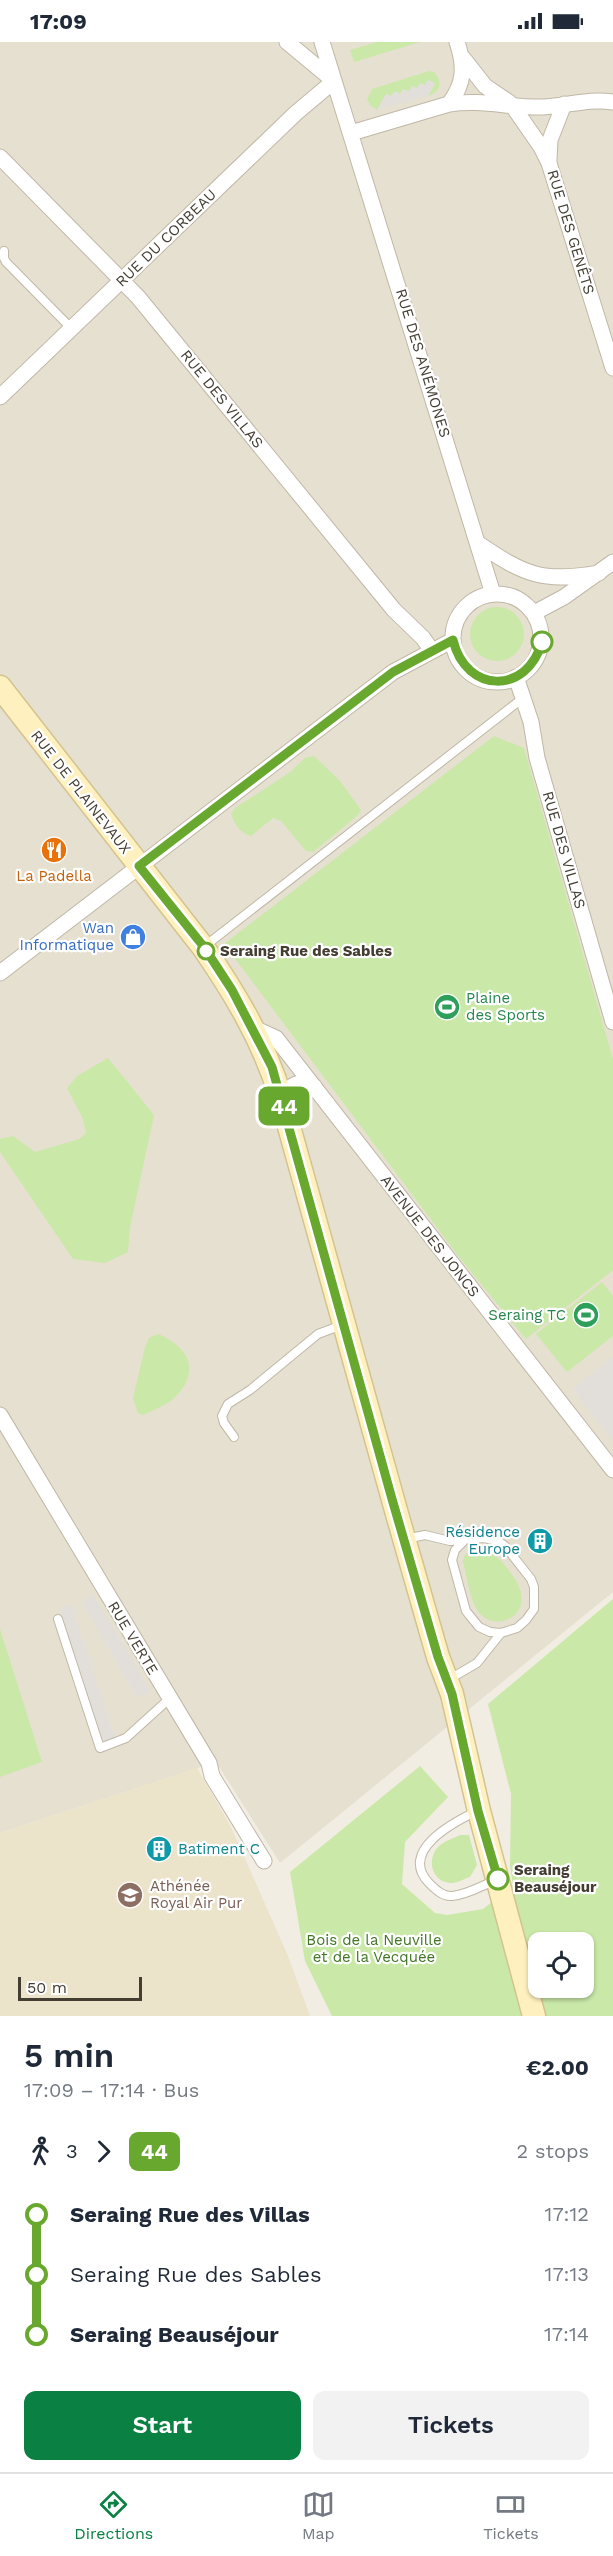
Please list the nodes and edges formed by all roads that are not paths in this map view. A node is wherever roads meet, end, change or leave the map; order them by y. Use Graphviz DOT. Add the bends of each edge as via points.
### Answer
graph roads {
  1 [pos="287,42"];
  2 [pos="322,42"];
  3 [pos="459,48"];
  4 [pos="334,81"];
  5 [pos="613,102"];
  6 [pos="449,104"];
  7 [pos="564,104"];
  8 [pos="512,105"];
  9 [pos="351,133"];
  10 [pos="0,157"];
  11 [pos="549,163"];
  12 [pos="4,251"];
  13 [pos="122,280"];
  14 [pos="71,328"];
  15 [pos="613,368"];
  16 [pos="0,397"];
  17 [pos="479,544"];
  18 [pos="613,562"];
  19 [pos="599,573"];
  20 [pos="493,594"];
  21 [pos="534,613"];
  22 [pos="453,640"];
  23 [pos="432,651"];
  24 [pos="516,677"];
  25 [pos="0,687"];
  26 [pos="523,698"];
  27 [pos="139,866"];
  28 [pos="204,947"];
  29 [pos="0,973"];
  30 [pos="613,1022"];
  31 [pos="254,1028"];
  32 [pos="314,1086"];
  33 [pos="281,1098"];
  34 [pos="343,1324"];
  35 [pos="0,1415"];
  36 [pos="234,1437"];
  37 [pos="613,1470"];
  38 [pos="405,1539"];
  39 [pos="465,1540"];
  40 [pos="58,1619"];
  41 [pos="501,1633"];
  42 [pos="447,1680"];
  43 [pos="170,1698"];
  44 [pos="478,1811"];
  45 [pos="264,1861"];
  46 [pos="498,1880"];
  47 [pos="534,2016"];
  1 -- 4 [label="street"];
  2 -- 4 [label="street, RUE DES ANÉMONES"];
  3 -- 6 [label="street" via="463,76"];
  3 -- 8 [label="street" via="485,86"];
  4 -- 9 [label="street, RUE DES ANÉMONES"];
  4 -- 13 [label="street, RUE DU CORBEAU"];
  5 -- 7 [label="street"];
  6 -- 8 [label="street" via="477,101"];
  6 -- 9 [label="street"];
  7 -- 8 [label="street"];
  7 -- 11 [label="street" via="550,140"];
  8 -- 11 [label="street, RUE DES GENÊTS"];
  9 -- 17 [label="street, RUE DES ANÉMONES"];
  10 -- 13 [label="street, RUE DES VILLAS"];
  11 -- 15 [label="street, RUE DES GENÊTS"];
  12 -- 14 [label="lane" via="6,262"];
  13 -- 14 [label="street, RUE DU CORBEAU"];
  13 -- 23 [label="street, RUE DES VILLAS"];
  14 -- 16 [label="street, RUE DU CORBEAU"];
  17 -- 19 [label="street" via="511,566 536,576 560,579"];
  17 -- 20 [label="street, RUE DES ANÉMONES"];
  18 -- 19 [label="street"];
  19 -- 21 [label="street"];
  20 -- 21 [label="street" via="523,601"];
  20 -- 22 [label="street" via="468,604 457,621"];
  21 -- 24 [label="street" via="540,627 540,649 528,669"];
  22 -- 23 [label="street"];
  22 -- 24 [label="street" via="464,666 475,675 488,681"];
  23 -- 27 [label="street" via="393,672"];
  24 -- 26 [label="street, RUE DES VILLAS"];
  25 -- 27 [label="street, RUE DE PLAINEVAUX"];
  26 -- 28 [label="lane"];
  26 -- 30 [label="street, RUE DES VILLAS"];
  27 -- 28 [label="street, RUE DE PLAINEVAUX"];
  27 -- 29 [label="street"];
  28 -- 31 [label="street, RUE DE PLAINEVAUX"];
  31 -- 32 [label="street, AVENUE DES JONCS" via="276,1038"];
  31 -- 33 [label="street, RUE DE PLAINEVAUX"];
  32 -- 33 [label="street" via="297,1083"];
  32 -- 37 [label="street, AVENUE DES JONCS"];
  33 -- 34 [label="street, RUE DE PLAINEVAUX"];
  34 -- 36 [label="lane" via="318,1334 228,1404 222,1416"];
  34 -- 38 [label="street, RUE DE PLAINEVAUX"];
  35 -- 43 [label="street, RUE VERTE"];
  38 -- 39 [label="lane" via="425,1535"];
  38 -- 42 [label="street, RUE DE PLAINEVAUX"];
  39 -- 41 [label="lane" via="452,1560 464,1605 479,1627"];
  39 -- 41 [label="lane" via="498,1541 531,1578 535,1603 530,1615 517,1628"];
  40 -- 43 [label="lane" via="100,1748 126,1738"];
  41 -- 42 [label="lane" via="477,1663"];
  42 -- 44 [label="street, RUE DE PLAINEVAUX"];
  43 -- 45 [label="street, RUE VERTE"];
  44 -- 46 [label="street, RUE DE PLAINEVAUX"];
  44 -- 46 [label="lane" via="430,1841 421,1858 421,1869 429,1883 444,1895 452,1896"];
  46 -- 47 [label="street, RUE DE PLAINEVAUX"];
}
